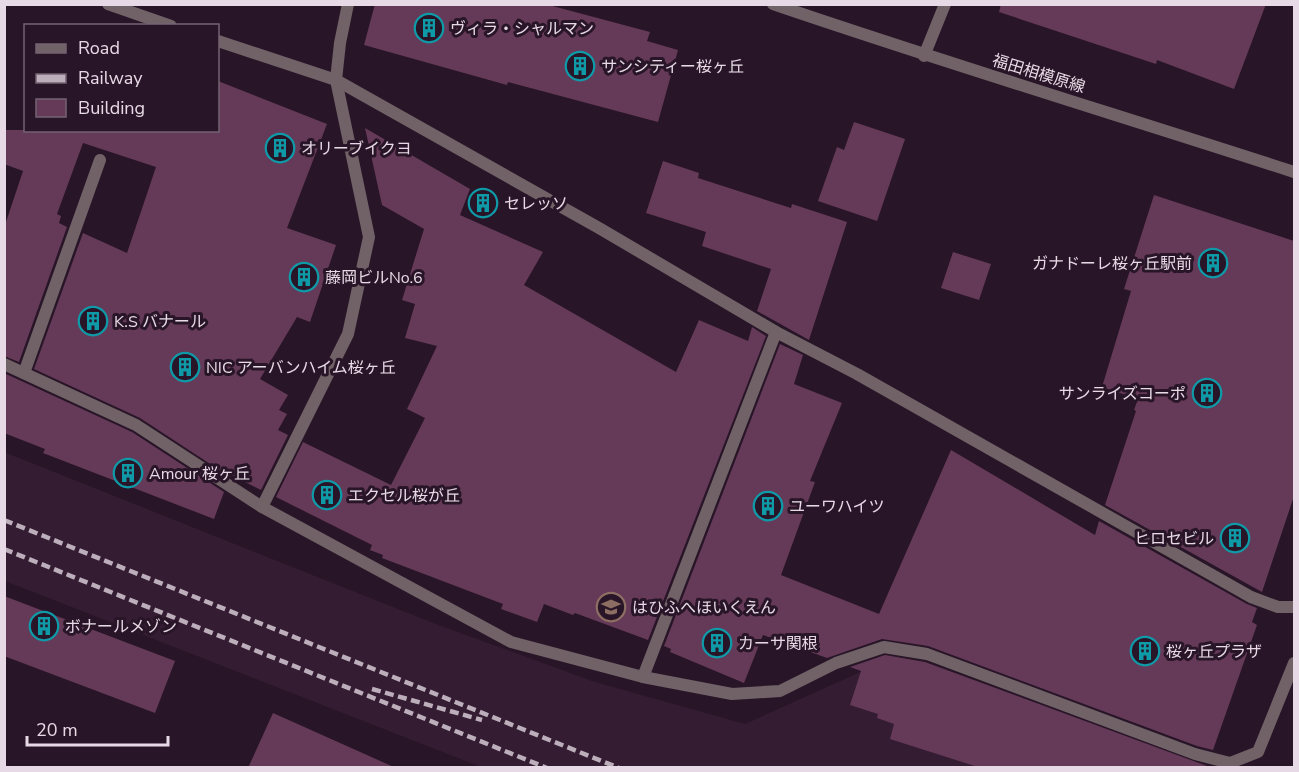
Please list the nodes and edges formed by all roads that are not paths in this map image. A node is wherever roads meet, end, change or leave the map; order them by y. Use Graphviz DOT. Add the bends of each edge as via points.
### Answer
graph roads {
  1 [pos="108,4"];
  2 [pos="348,4"];
  3 [pos="773,4"];
  4 [pos="945,4"];
  5 [pos="165,24"];
  6 [pos="219,41"];
  7 [pos="924,56"];
  8 [pos="336,80"];
  9 [pos="100,160"];
  10 [pos="1294,172"];
  11 [pos="776,332"];
  12 [pos="4,364"];
  13 [pos="24,373"];
  14 [pos="262,507"];
  15 [pos="1294,607"];
  16 [pos="1294,663"];
  17 [pos="643,677"];
  1 -- 5 [label="street"];
  2 -- 8 [label="street"];
  3 -- 7 [label="street, 福田相模原線"];
  4 -- 7 [label="street"];
  6 -- 8 [label="street"];
  7 -- 10 [label="street, 福田相模原線"];
  8 -- 11 [label="street"];
  8 -- 14 [label="street" via="369,237 348,334"];
  9 -- 13 [label="street"];
  11 -- 15 [label="street" via="1251,597 1278,607"];
  11 -- 17 [label="street"];
  12 -- 13 [label="street"];
  13 -- 14 [label="street" via="136,425"];
  14 -- 17 [label="street" via="510,642"];
  16 -- 17 [label="street" via="1258,752 1230,763 1195,754 927,654 884,647 836,663 780,691 732,694"];
}
